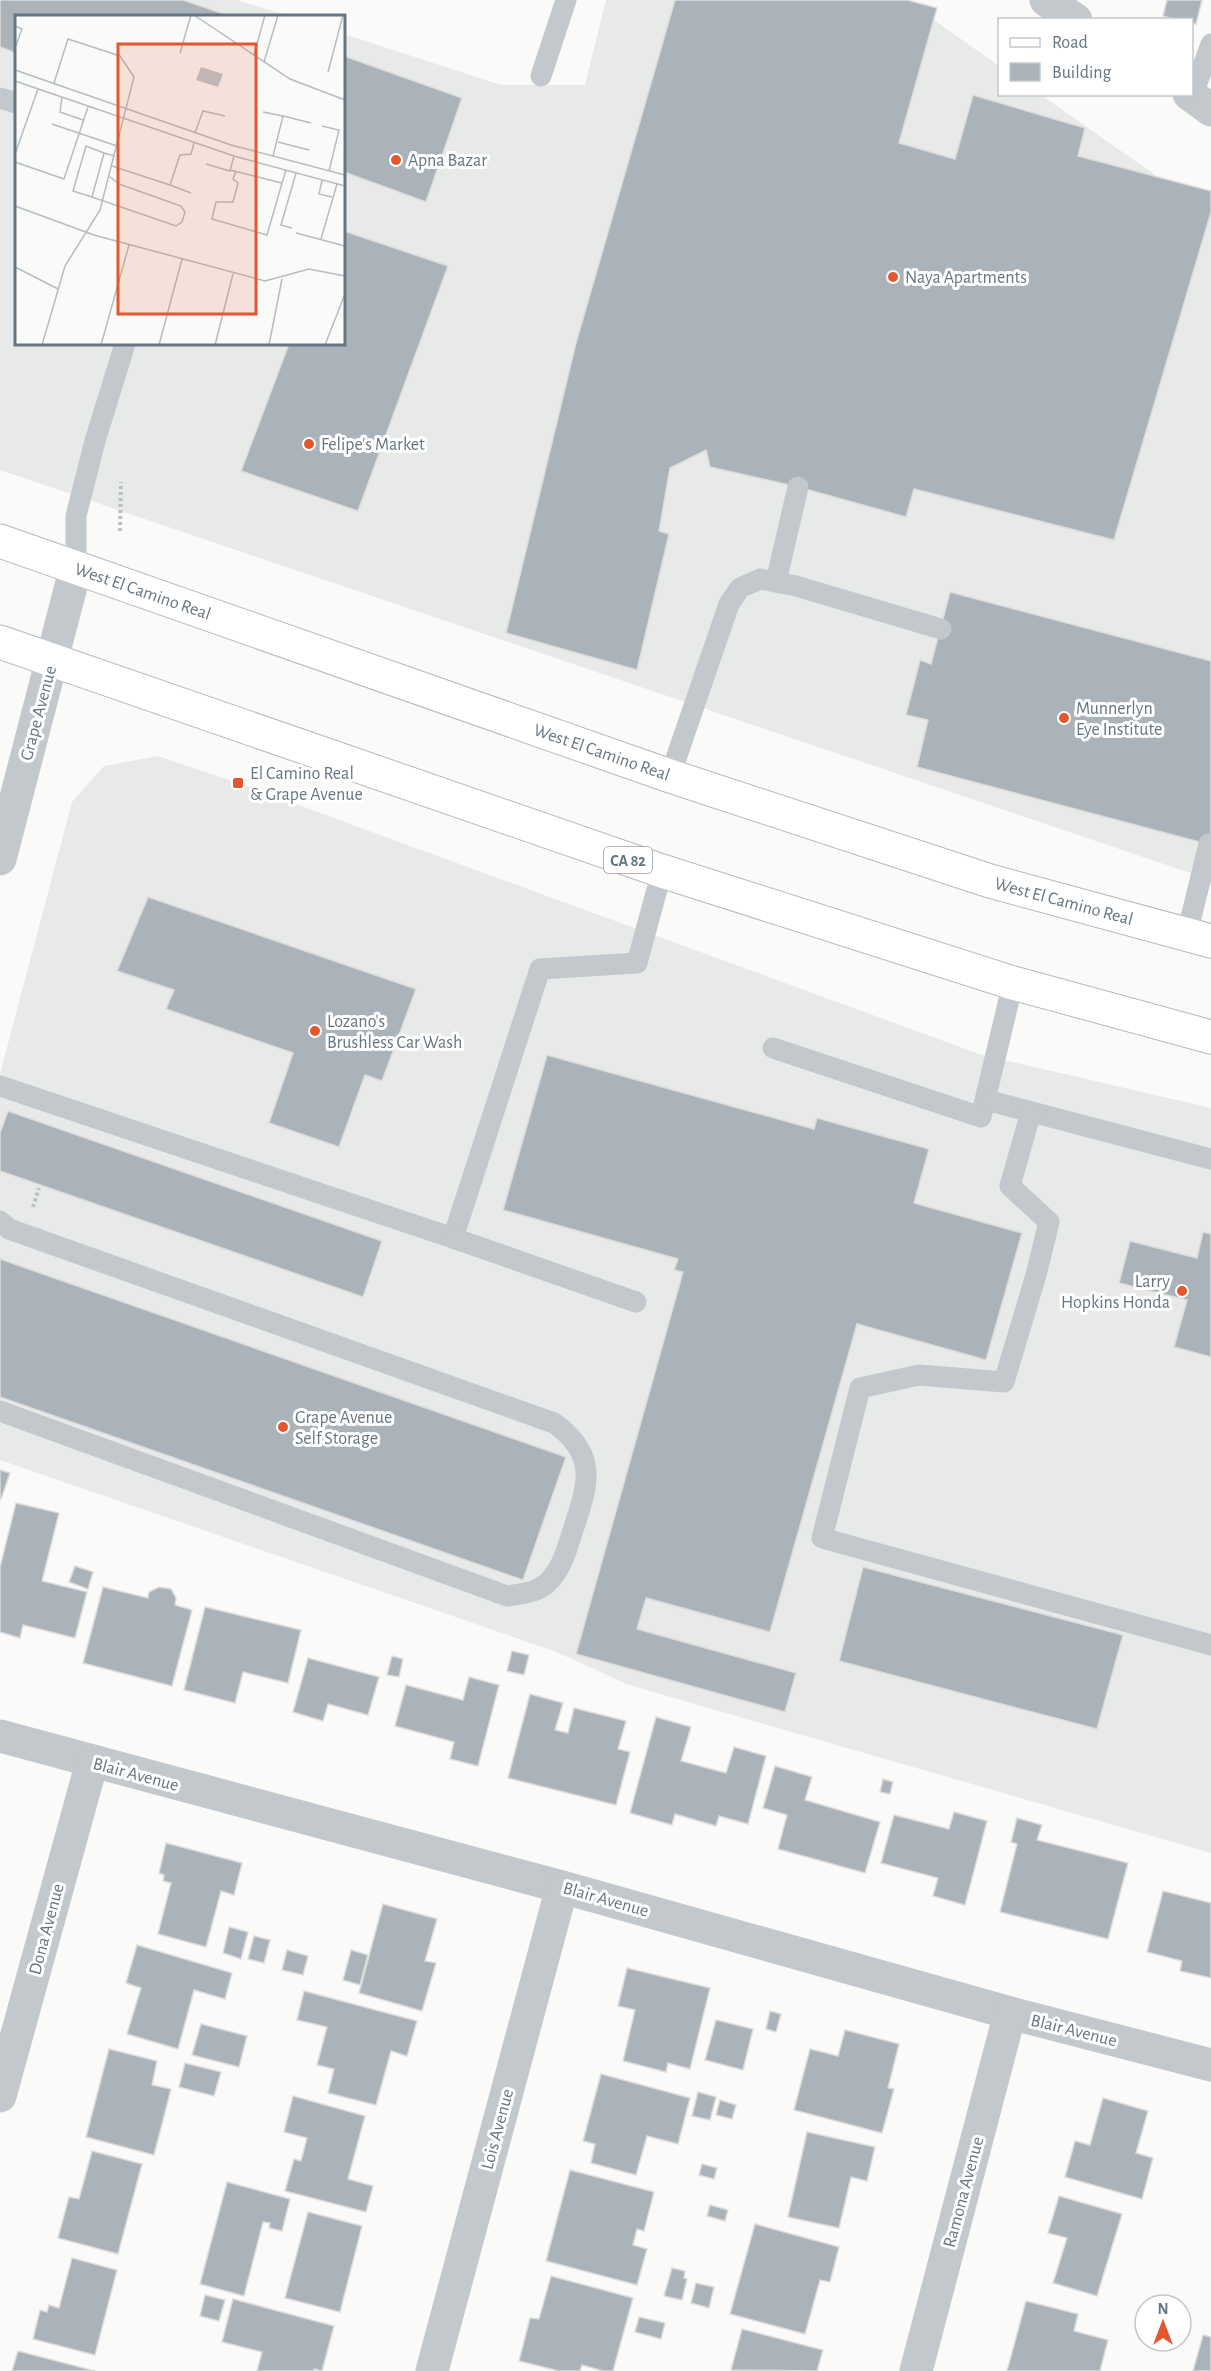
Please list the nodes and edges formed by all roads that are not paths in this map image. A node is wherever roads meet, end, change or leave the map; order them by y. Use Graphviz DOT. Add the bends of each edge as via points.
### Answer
graph roads {
  1 [pos="566,0"];
  2 [pos="1046,0"];
  3 [pos="1073,18"];
  4 [pos="1211,44"];
  5 [pos="542,76"];
  6 [pos="0,98"];
  7 [pos="1197,100"];
  8 [pos="15,103"];
  9 [pos="125,345"];
  10 [pos="798,487"];
  11 [pos="0,542"];
  12 [pos="76,567"];
  13 [pos="776,582"];
  14 [pos="941,629"];
  15 [pos="0,642"];
  16 [pos="53,660"];
  17 [pos="670,776"];
  18 [pos="1209,844"];
  19 [pos="0,859"];
  20 [pos="662,872"];
  21 [pos="1199,937"];
  22 [pos="1013,983"];
  23 [pos="1211,1037"];
  24 [pos="772,1048"];
  25 [pos="0,1086"];
  26 [pos="986,1100"];
  27 [pos="1031,1112"];
  28 [pos="1211,1159"];
  29 [pos="0,1221"];
  30 [pos="453,1238"];
  31 [pos="636,1302"];
  32 [pos="0,1411"];
  33 [pos="1211,1646"];
  34 [pos="0,1736"];
  35 [pos="92,1762"];
  36 [pos="561,1887"];
  37 [pos="1010,2013"];
  38 [pos="1211,2065"];
  39 [pos="0,2096"];
  40 [pos="432,2371"];
  41 [pos="916,2371"];
  1 -- 5 [label="lane"];
  2 -- 3 [label="street"];
  4 -- 7 [label="lane"];
  6 -- 8 [label="lane"];
  9 -- 12 [label="lane" via="76,516"];
  10 -- 13 [label="lane"];
  11 -- 12 [label="main road, West El Camino Real"];
  12 -- 16 [label="street, Grape Avenue"];
  12 -- 17 [label="main road, West El Camino Real"];
  13 -- 14 [label="lane"];
  13 -- 17 [label="lane" via="760,579 740,588 729,604"];
  15 -- 16 [label="main road, CA 82"];
  16 -- 19 [label="street, Grape Avenue"];
  16 -- 20 [label="main road, CA 82"];
  17 -- 21 [label="main road, West El Camino Real" via="990,881"];
  18 -- 21 [label="lane"];
  20 -- 22 [label="main road, CA 82"];
  20 -- 30 [label="lane" via="637,963 540,969"];
  22 -- 23 [label="main road, CA 82"];
  22 -- 26 [label="lane"];
  24 -- 26 [label="lane" via="981,1117"];
  25 -- 30 [label="lane"];
  26 -- 27 [label="lane"];
  27 -- 28 [label="lane"];
  27 -- 33 [label="lane" via="1010,1186 1049,1222 1004,1382 919,1374 860,1388 822,1538"];
  29 -- 32 [label="lane" via="9,1229 93,1260 554,1423 570,1434 580,1451 586,1489 563,1562 546,1584 528,1593 507,1596"];
  30 -- 31 [label="lane"];
  34 -- 35 [label="street, Blair Avenue"];
  35 -- 36 [label="street, Blair Avenue"];
  35 -- 39 [label="street, Dona Avenue"];
  36 -- 37 [label="street, Blair Avenue"];
  36 -- 40 [label="street, Lois Avenue"];
  37 -- 38 [label="street, Blair Avenue"];
  37 -- 41 [label="street, Ramona Avenue"];
}
